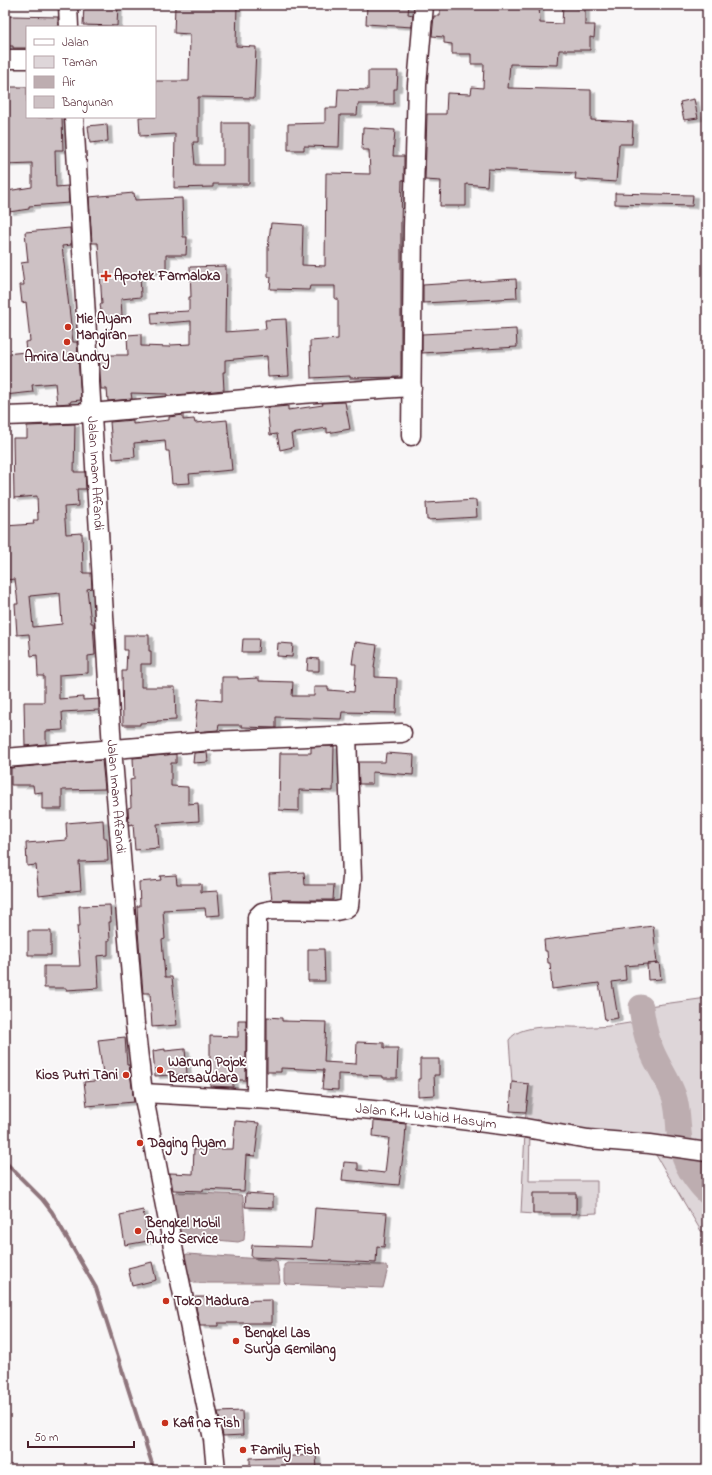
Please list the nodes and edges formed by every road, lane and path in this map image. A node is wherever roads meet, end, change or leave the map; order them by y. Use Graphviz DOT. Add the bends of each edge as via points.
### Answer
graph roads {
  1 [pos="68,5"];
  2 [pos="424,5"];
  3 [pos="69,26"];
  4 [pos="5,59"];
  5 [pos="26,60"];
  6 [pos="74,118"];
  7 [pos="412,387"];
  8 [pos="91,412"];
  9 [pos="5,416"];
  10 [pos="411,436"];
  11 [pos="402,733"];
  12 [pos="347,735"];
  13 [pos="112,748"];
  14 [pos="5,758"];
  15 [pos="143,1093"];
  16 [pos="256,1099"];
  17 [pos="707,1152"];
  18 [pos="216,1470"];
  1 -- 3 [label="street"];
  2 -- 7 [label="street" via="416,93"];
  4 -- 5 [label="street"];
  6 -- 8 [label="street, Jalan Imam Affandi"];
  7 -- 8 [label="street"];
  7 -- 10 [label="street"];
  8 -- 9 [label="street"];
  8 -- 13 [label="street, Jalan Imam Affandi"];
  11 -- 12 [label="street"];
  12 -- 13 [label="street"];
  12 -- 16 [label="street" via="352,878 349,906 336,911 271,910 262,912 257,917"];
  13 -- 14 [label="street"];
  13 -- 15 [label="street, Jalan Imam Affandi"];
  15 -- 16 [label="street, Jalan K.H. Wahid Hasyim"];
  15 -- 18 [label="street, Jalan Imam Affandi" via="211,1432"];
  16 -- 17 [label="street, Jalan K.H. Wahid Hasyim" via="413,1114 588,1139"];
}
